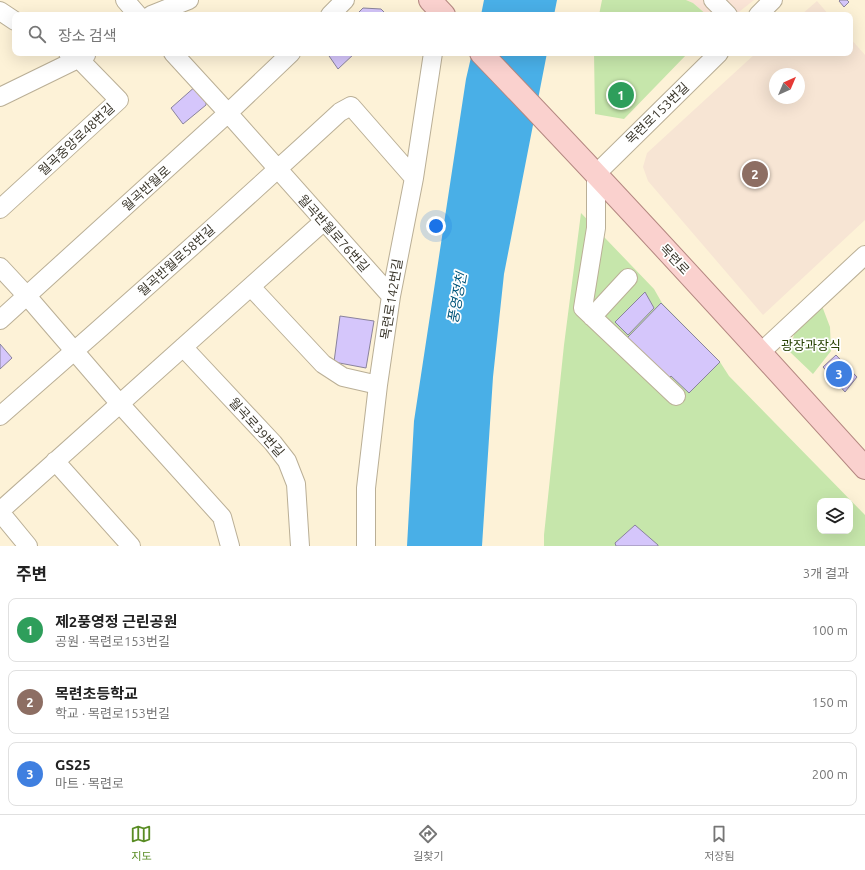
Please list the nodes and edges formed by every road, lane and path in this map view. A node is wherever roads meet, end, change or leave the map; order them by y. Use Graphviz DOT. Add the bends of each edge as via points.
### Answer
graph roads {
  1 [pos="125,0"];
  2 [pos="189,0"];
  3 [pos="345,0"];
  4 [pos="713,0"];
  5 [pos="773,0"];
  6 [pos="0,11"];
  7 [pos="135,12"];
  8 [pos="159,12"];
  9 [pos="333,12"];
  10 [pos="725,12"];
  11 [pos="761,12"];
  12 [pos="12,19"];
  13 [pos="76,56"];
  14 [pos="79,56"];
  15 [pos="176,56"];
  16 [pos="287,56"];
  17 [pos="433,56"];
  18 [pos="484,56"];
  19 [pos="716,56"];
  20 [pos="0,97"];
  21 [pos="228,113"];
  22 [pos="278,169"];
  23 [pos="596,174"];
  24 [pos="414,178"];
  25 [pos="0,210"];
  26 [pos="324,221"];
  27 [pos="865,255"];
  28 [pos="0,267"];
  29 [pos="628,278"];
  30 [pos="251,286"];
  31 [pos="27,296"];
  32 [pos="391,296"];
  33 [pos="592,317"];
  34 [pos="0,320"];
  35 [pos="183,347"];
  36 [pos="74,351"];
  37 [pos="761,352"];
  38 [pos="378,385"];
  39 [pos="676,396"];
  40 [pos="120,404"];
  41 [pos="0,416"];
  42 [pos="56,462"];
  43 [pos="865,468"];
  44 [pos="0,512"];
  45 [pos="28,546"];
  46 [pos="131,546"];
  47 [pos="230,546"];
  48 [pos="300,546"];
  49 [pos="366,546"];
  1 -- 7 [label="street"];
  2 -- 8 [label="street"];
  3 -- 9 [label="street"];
  4 -- 10 [label="street"];
  5 -- 11 [label="street"];
  6 -- 12 [label="street"];
  13 -- 20 [label="street"];
  14 -- 25 [label="street, 월곡중앙로48번길" via="119,100"];
  15 -- 21 [label="street, 월곡반월로76번길"];
  16 -- 21 [label="street, 월곡반월로"];
  17 -- 24 [label="street, 목련로142번길"];
  18 -- 23 [label="main road, 목련로"];
  19 -- 23 [label="street, 목련로153번길"];
  21 -- 22 [label="street, 월곡반월로76번길"];
  21 -- 31 [label="street, 월곡반월로"];
  22 -- 24 [label="street" via="340,112 351,106"];
  22 -- 26 [label="street, 월곡반월로76번길"];
  22 -- 36 [label="street, 월곡반월로58번길"];
  23 -- 33 [label="street" via="596,228 583,308"];
  23 -- 37 [label="main road, 목련로"];
  24 -- 32 [label="street, 목련로142번길"];
  26 -- 30 [label="street"];
  26 -- 32 [label="street, 월곡반월로76번길"];
  27 -- 37 [label="street"];
  28 -- 31 [label="street"];
  29 -- 33 [label="street"];
  30 -- 35 [label="street"];
  30 -- 38 [label="street" via="323,364 343,376"];
  31 -- 34 [label="street, 월곡반월로"];
  31 -- 36 [label="street"];
  32 -- 38 [label="street, 목련로142번길"];
  33 -- 39 [label="street"];
  35 -- 40 [label="street"];
  35 -- 48 [label="street, 월곡로39번길" via="287,461 296,484"];
  36 -- 40 [label="street"];
  36 -- 41 [label="street, 월곡반월로58번길"];
  37 -- 43 [label="main road, 목련로"];
  38 -- 49 [label="street, 목련로142번길" via="366,488"];
  40 -- 42 [label="street"];
  40 -- 47 [label="street" via="222,517"];
  42 -- 44 [label="street"];
  42 -- 46 [label="street"];
  44 -- 45 [label="street"];
}
